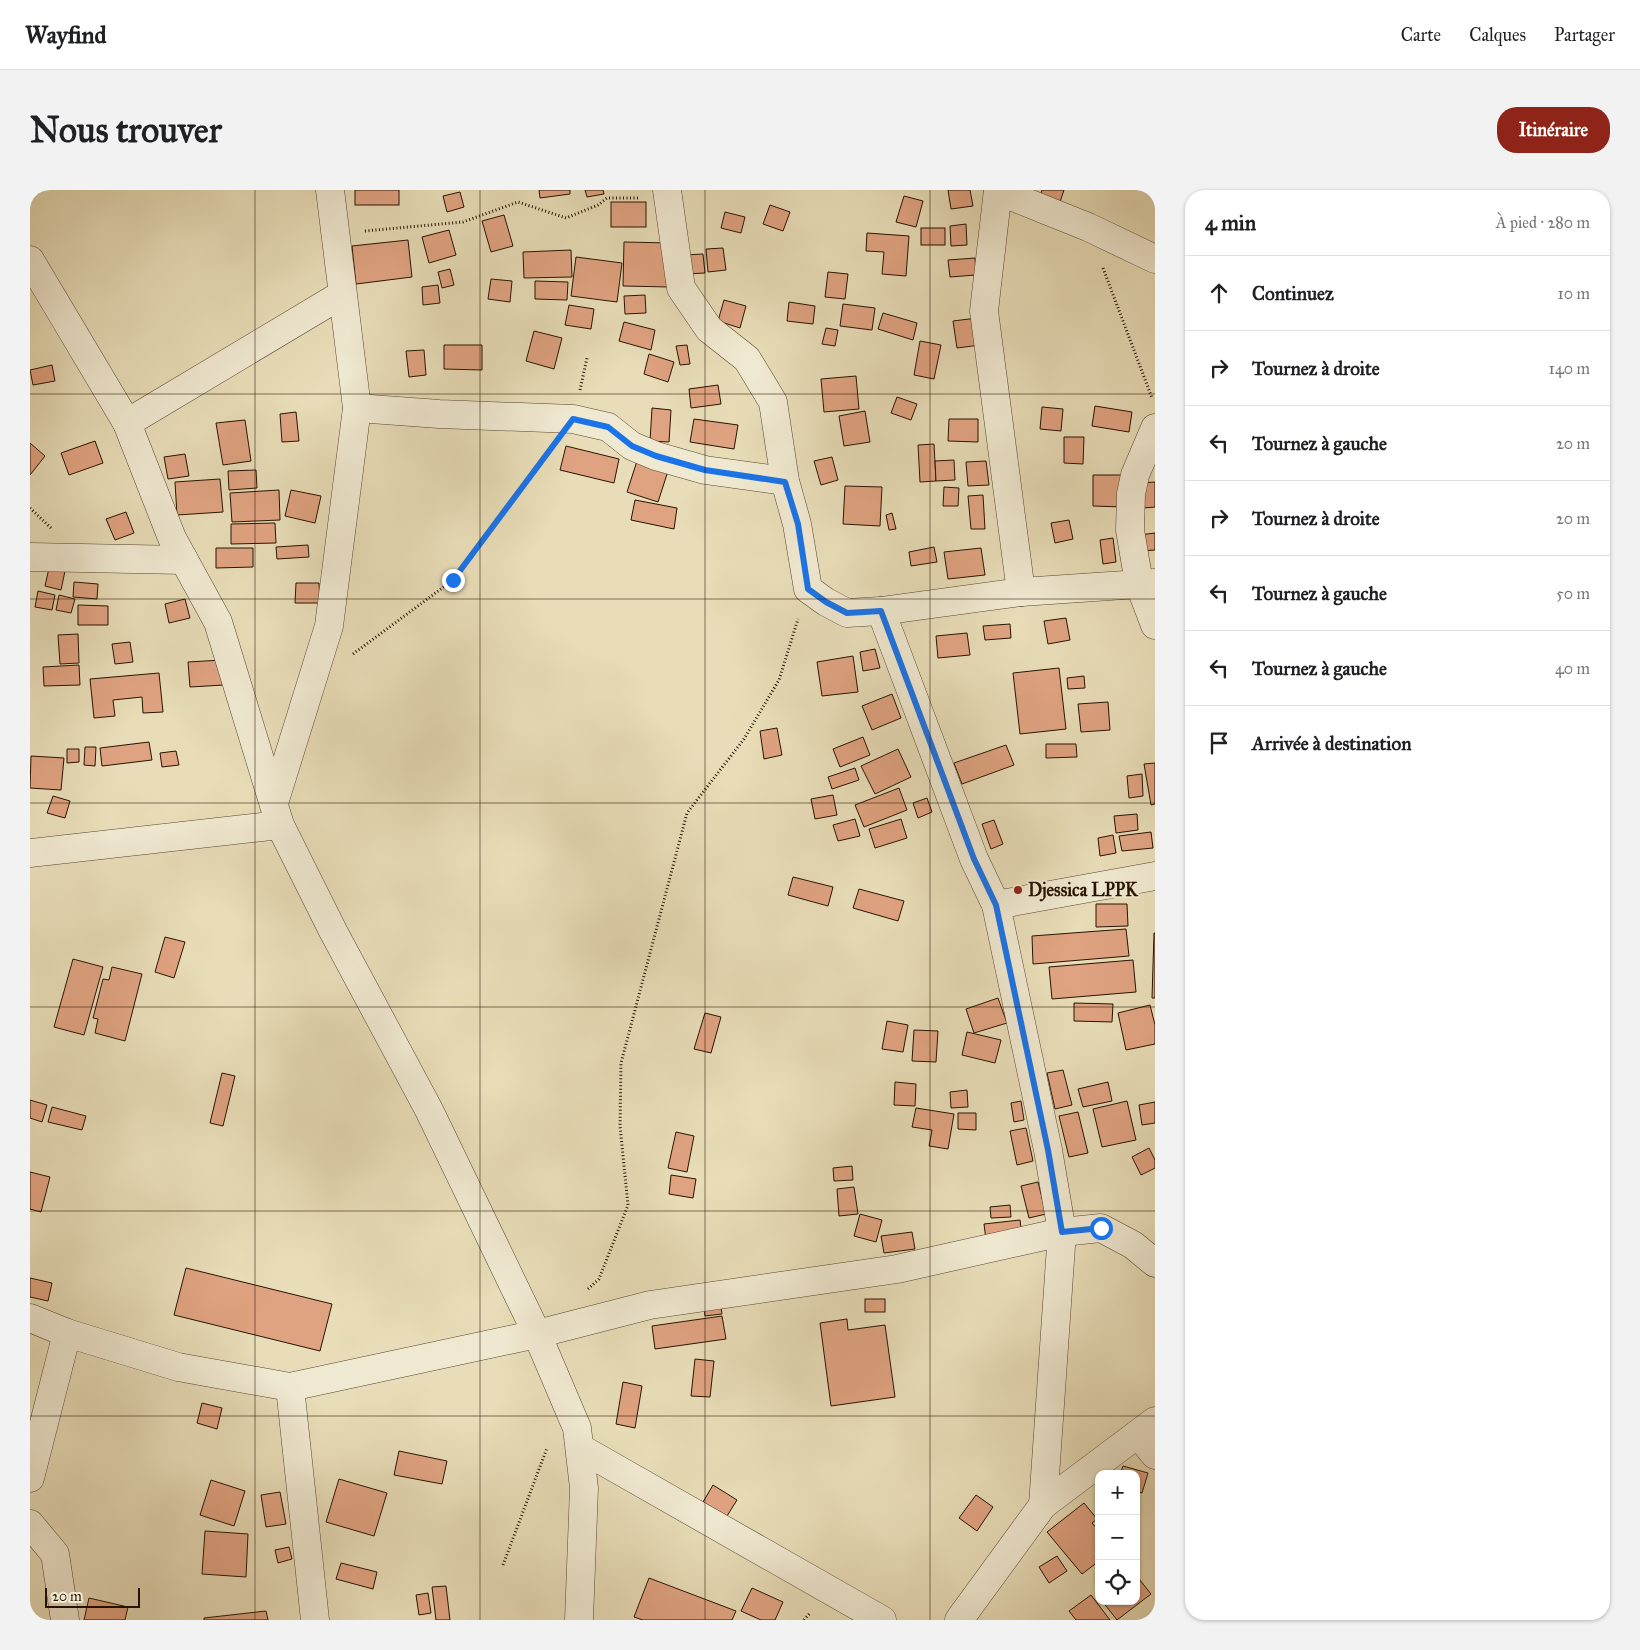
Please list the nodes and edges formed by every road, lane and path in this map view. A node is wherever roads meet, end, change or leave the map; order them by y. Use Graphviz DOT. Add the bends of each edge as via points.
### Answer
graph roads {
  1 [pos="330,190"];
  2 [pos="998,190"];
  3 [pos="667,194"];
  4 [pos="1088,228"];
  5 [pos="335,233"];
  6 [pos="1155,259"];
  7 [pos="30,260"];
  8 [pos="341,295"];
  9 [pos="587,358"];
  10 [pos="1155,407"];
  11 [pos="357,408"];
  12 [pos="573,419"];
  13 [pos="127,423"];
  14 [pos="1155,428"];
  15 [pos="785,482"];
  16 [pos="30,557"];
  17 [pos="184,560"];
  18 [pos="1147,583"];
  19 [pos="808,589"];
  20 [pos="1021,592"];
  21 [pos="881,611"];
  22 [pos="1155,625"];
  23 [pos="350,656"];
  24 [pos="277,814"];
  25 [pos="30,853"];
  26 [pos="1155,876"];
  27 [pos="996,905"];
  28 [pos="1062,1232"];
  29 [pos="1155,1263"];
  30 [pos="585,1291"];
  31 [pos="30,1318"];
  32 [pos="67,1332"];
  33 [pos="537,1334"];
  34 [pos="290,1387"];
  35 [pos="1146,1428"];
  36 [pos="548,1446"];
  37 [pos="580,1448"];
  38 [pos="1155,1455"];
  39 [pos="30,1478"];
  40 [pos="1043,1505"];
  41 [pos="30,1524"];
  42 [pos="503,1565"];
  43 [pos="65,1620"];
  44 [pos="315,1620"];
  45 [pos="579,1620"];
  46 [pos="882,1620"];
  47 [pos="959,1620"];
  1 -- 5 [label="street"];
  2 -- 4 [label="street"];
  2 -- 20 [label="street" via="984,311"];
  3 -- 5 [label="path" via="607,198 566,218 518,202 463,222"];
  3 -- 15 [label="street" via="681,288 709,329 747,359 773,402"];
  4 -- 6 [label="street"];
  4 -- 10 [label="path"];
  5 -- 8 [label="street"];
  7 -- 13 [label="street"];
  8 -- 11 [label="street"];
  8 -- 13 [label="street"];
  9 -- 12 [label="path"];
  11 -- 12 [label="street"];
  11 -- 24 [label="street" via="329,626"];
  12 -- 15 [label="street" via="608,427 632,446 656,456 705,470"];
  12 -- 23 [label="path" via="453,580"];
  13 -- 17 [label="street" via="172,538"];
  14 -- 18 [label="street" via="1135,475 1131,494 1130,530"];
  15 -- 19 [label="street" via="798,524"];
  16 -- 17 [label="street"];
  17 -- 24 [label="street" via="218,622"];
  18 -- 20 [label="street"];
  18 -- 22 [label="street"];
  19 -- 21 [label="street" via="847,613"];
  19 -- 30 [label="path" via="779,680 744,739 687,813 621,1063 620,1126 628,1205 599,1279"];
  20 -- 21 [label="street"];
  21 -- 27 [label="street" via="974,859"];
  24 -- 25 [label="street"];
  24 -- 33 [label="street" via="333,931 429,1110"];
  26 -- 27 [label="street"];
  27 -- 28 [label="street" via="1048,1150"];
  28 -- 29 [label="street" via="1101,1228 1133,1245"];
  28 -- 33 [label="street" via="897,1269 650,1305"];
  28 -- 40 [label="street"];
  31 -- 32 [label="street"];
  32 -- 34 [label="street" via="178,1367"];
  32 -- 39 [label="street"];
  33 -- 34 [label="street"];
  33 -- 37 [label="street" via="577,1428"];
  34 -- 44 [label="street"];
  35 -- 38 [label="street"];
  35 -- 40 [label="street"];
  36 -- 42 [label="path"];
  37 -- 45 [label="street" via="584,1488"];
  37 -- 46 [label="street"];
  40 -- 47 [label="street"];
  41 -- 43 [label="street" via="55,1554"];
}
